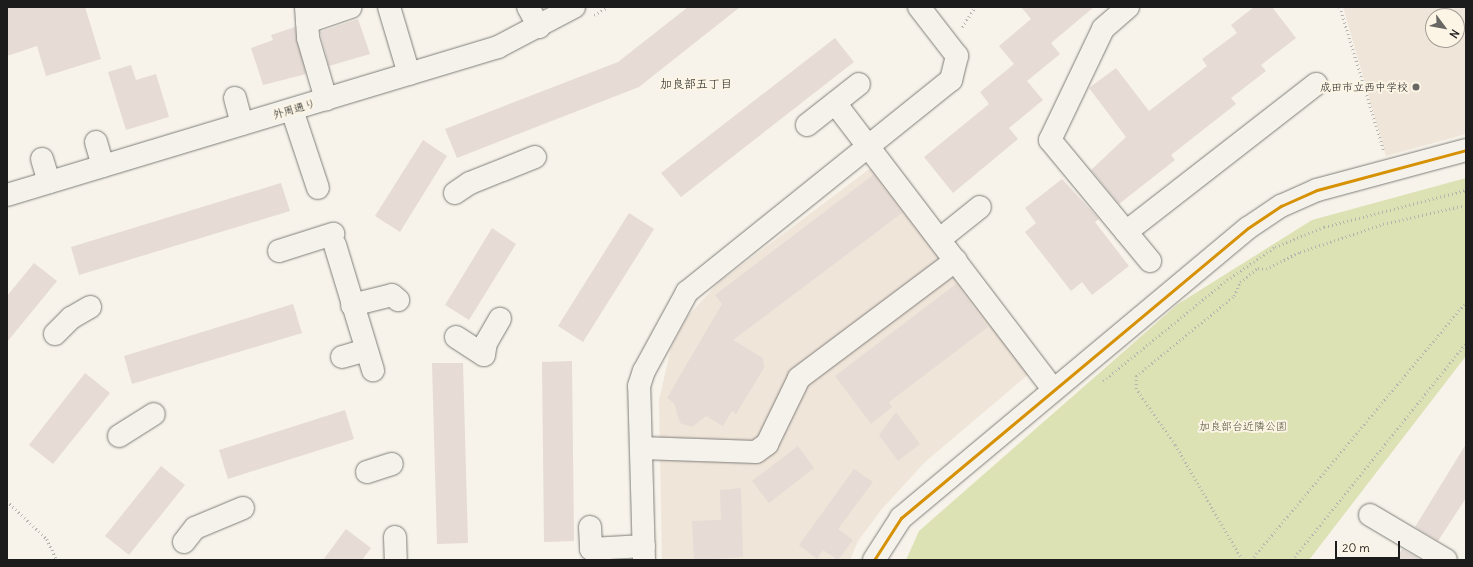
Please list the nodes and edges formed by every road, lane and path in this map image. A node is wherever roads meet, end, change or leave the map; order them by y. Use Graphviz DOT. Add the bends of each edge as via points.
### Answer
graph roads {
  1 [pos="351,7"];
  2 [pos="389,7"];
  3 [pos="528,7"];
  4 [pos="574,7"];
  5 [pos="920,7"];
  6 [pos="1128,7"];
  7 [pos="1340,7"];
  8 [pos="306,15"];
  9 [pos="539,27"];
  10 [pos="409,74"];
  11 [pos="859,84"];
  12 [pos="1316,84"];
  13 [pos="235,98"];
  14 [pos="326,99"];
  15 [pos="835,103"];
  16 [pos="292,110"];
  17 [pos="242,124"];
  18 [pos="807,125"];
  19 [pos="96,142"];
  20 [pos="872,147"];
  21 [pos="1466,150"];
  22 [pos="535,157"];
  23 [pos="42,159"];
  24 [pos="103,166"];
  25 [pos="1390,170"];
  26 [pos="49,182"];
  27 [pos="318,188"];
  28 [pos="1466,190"];
  29 [pos="455,193"];
  30 [pos="7,195"];
  31 [pos="1466,205"];
  32 [pos="980,206"];
  33 [pos="1126,232"];
  34 [pos="940,239"];
  35 [pos="279,251"];
  36 [pos="956,260"];
  37 [pos="1150,261"];
  38 [pos="397,292"];
  39 [pos="1466,302"];
  40 [pos="352,306"];
  41 [pos="90,307"];
  42 [pos="500,319"];
  43 [pos="55,334"];
  44 [pos="456,337"];
  45 [pos="1466,343"];
  46 [pos="342,357"];
  47 [pos="1103,381"];
  48 [pos="1053,389"];
  49 [pos="154,414"];
  50 [pos="119,436"];
  51 [pos="641,448"];
  52 [pos="392,464"];
  53 [pos="367,472"];
  54 [pos="7,501"];
  55 [pos="243,508"];
  56 [pos="1370,515"];
  57 [pos="590,527"];
  58 [pos="395,538"];
  59 [pos="184,542"];
  60 [pos="644,553"];
  61 [pos="590,554"];
  62 [pos="57,560"];
  63 [pos="396,560"];
  64 [pos="874,560"];
  65 [pos="1242,560"];
  66 [pos="1251,560"];
  67 [pos="1292,560"];
  68 [pos="1446,560"];
  1 -- 8 [label="street"];
  2 -- 10 [label="street"];
  3 -- 9 [label="street"];
  4 -- 9 [label="street, 外周通り"];
  5 -- 20 [label="street" via="957,56 956,69 941,90"];
  6 -- 33 [label="street" via="1102,29 1050,140 1049,152"];
  7 -- 25 [label="path"];
  8 -- 14 [label="street"];
  9 -- 10 [label="street, 外周通り" via="498,47"];
  10 -- 14 [label="street, 外周通り"];
  11 -- 15 [label="street"];
  12 -- 33 [label="street"];
  13 -- 17 [label="street"];
  14 -- 16 [label="street, 外周通り"];
  15 -- 18 [label="street"];
  15 -- 20 [label="street"];
  16 -- 17 [label="street, 外周通り"];
  16 -- 27 [label="street"];
  17 -- 24 [label="street, 外周通り"];
  19 -- 24 [label="street"];
  20 -- 34 [label="street"];
  20 -- 51 [label="street" via="687,292 676,308 639,386"];
  21 -- 25 [label="street"];
  22 -- 29 [label="street" via="470,183"];
  23 -- 26 [label="street"];
  24 -- 26 [label="street, 外周通り"];
  25 -- 48 [label="street" via="1317,190 1281,206 1248,228"];
  26 -- 30 [label="street, 外周通り"];
  28 -- 47 [label="path" via="1324,227 1275,247 1227,280"];
  31 -- 65 [label="path" via="1383,224 1300,252 1266,269 1258,268 1240,282 1234,296 1136,376 1136,389 1175,445"];
  32 -- 34 [label="street"];
  33 -- 37 [label="street"];
  34 -- 36 [label="street"];
  35 -- 40 [label="street" via="334,240"];
  36 -- 48 [label="street"];
  36 -- 51 [label="street" via="800,378 767,444 756,452"];
  38 -- 40 [label="street"];
  39 -- 66 [label="path"];
  40 -- 46 [label="street" via="369,360"];
  41 -- 43 [label="street" via="71,318"];
  42 -- 44 [label="street" via="486,344 484,355"];
  45 -- 67 [label="path"];
  48 -- 64 [label="street" via="902,518"];
  49 -- 50 [label="street"];
  51 -- 60 [label="street"];
  52 -- 53 [label="street"];
  54 -- 62 [label="path" via="47,539"];
  55 -- 59 [label="street" via="195,528"];
  56 -- 68 [label="street"];
  57 -- 61 [label="street"];
  58 -- 63 [label="street"];
  60 -- 61 [label="street"];
}
